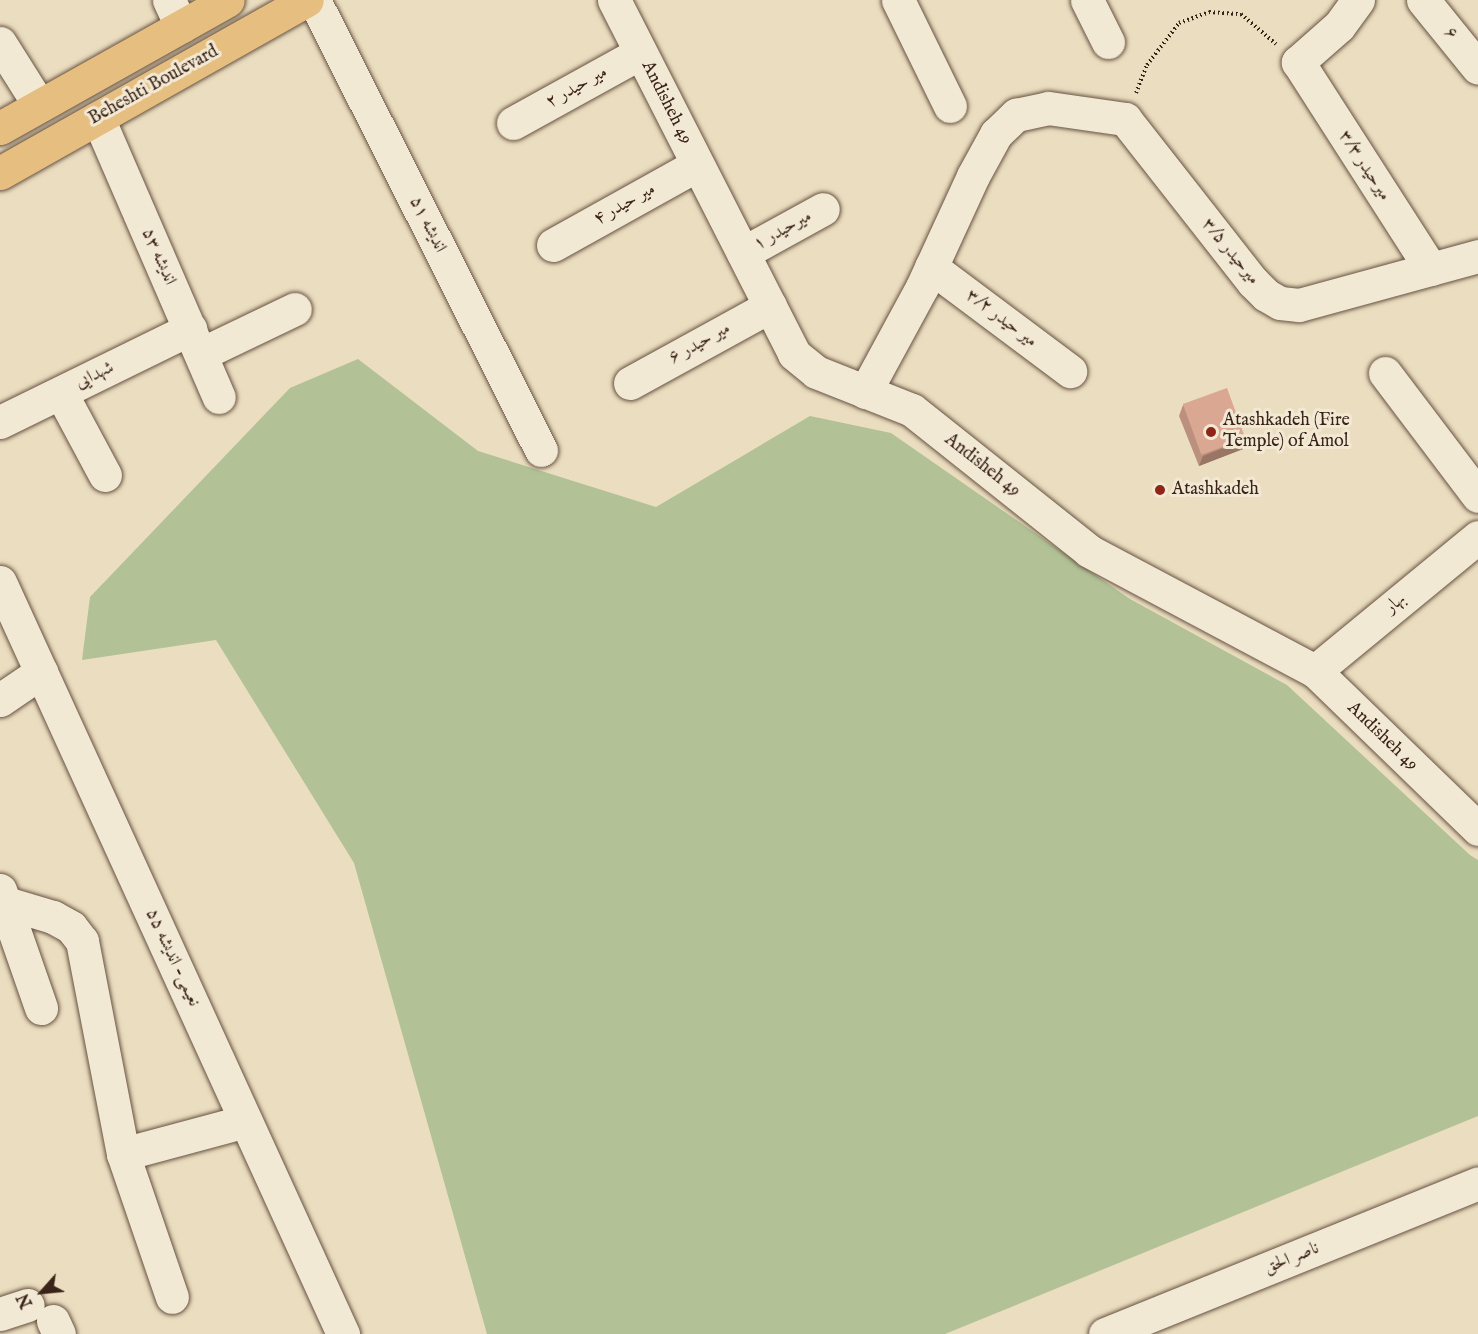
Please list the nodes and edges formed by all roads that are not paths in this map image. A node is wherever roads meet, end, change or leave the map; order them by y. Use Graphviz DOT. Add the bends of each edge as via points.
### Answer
graph roads {
  1 [pos="228,0"];
  2 [pos="307,0"];
  3 [pos="314,0"];
  4 [pos="614,0"];
  5 [pos="898,0"];
  6 [pos="1087,0"];
  7 [pos="1358,0"];
  8 [pos="1423,0"];
  9 [pos="175,13"];
  10 [pos="1108,42"];
  11 [pos="0,43"];
  12 [pos="640,53"];
  13 [pos="1478,68"];
  14 [pos="39,105"];
  15 [pos="950,106"];
  16 [pos="98,118"];
  17 [pos="513,123"];
  18 [pos="0,128"];
  19 [pos="697,165"];
  20 [pos="0,173"];
  21 [pos="823,209"];
  22 [pos="553,244"];
  23 [pos="743,253"];
  24 [pos="1478,256"];
  25 [pos="932,267"];
  26 [pos="1431,269"];
  27 [pos="770,306"];
  28 [pos="295,309"];
  29 [pos="195,342"];
  30 [pos="1070,371"];
  31 [pos="1385,373"];
  32 [pos="630,383"];
  33 [pos="865,392"];
  34 [pos="61,393"];
  35 [pos="219,397"];
  36 [pos="0,422"];
  37 [pos="541,450"];
  38 [pos="105,475"];
  39 [pos="1478,496"];
  40 [pos="1474,547"];
  41 [pos="0,582"];
  42 [pos="1315,671"];
  43 [pos="41,672"];
  44 [pos="0,700"];
  45 [pos="1478,829"];
  46 [pos="3,896"];
  47 [pos="40,1008"];
  48 [pos="246,1121"];
  49 [pos="123,1154"];
  50 [pos="1478,1183"];
  51 [pos="172,1297"];
  52 [pos="343,1334"];
  53 [pos="1105,1334"];
  1 -- 9 [label="main road"];
  2 -- 16 [label="main road, Beheshti Boulevard"];
  3 -- 37 [label="street, اندیشه ۵۱"];
  4 -- 12 [label="street, Andisheh 49"];
  5 -- 15 [label="street"];
  6 -- 10 [label="street"];
  7 -- 26 [label="street, میرحیدر ۳/۳" via="1339,26 1298,62"];
  8 -- 13 [label="street, ۶"];
  9 -- 14 [label="main road"];
  11 -- 14 [label="street"];
  12 -- 17 [label="street, میر حیدر ۲"];
  12 -- 19 [label="street, Andisheh 49"];
  14 -- 18 [label="main road"];
  16 -- 20 [label="main road, Beheshti Boulevard"];
  16 -- 29 [label="street, اندیشه ۵۳"];
  19 -- 22 [label="street, میر حیدر ۴"];
  19 -- 23 [label="street, Andisheh 49"];
  21 -- 23 [label="street, میرحیدر ۱"];
  23 -- 27 [label="street, Andisheh 49"];
  24 -- 26 [label="street, میرحیدر ۳/۵"];
  25 -- 26 [label="street, میرحیدر ۳/۵" via="992,142 1016,115 1048,108 1125,119 1253,282 1266,296 1280,303 1299,305"];
  25 -- 30 [label="street, میر حیدر ۳/۲"];
  25 -- 33 [label="street"];
  27 -- 32 [label="street, میر حیدر ۶"];
  27 -- 33 [label="street, Andisheh 49" via="794,354 816,372"];
  28 -- 29 [label="street, شهدایی"];
  29 -- 34 [label="street, شهدایی"];
  29 -- 35 [label="street, اندیشه ۵۳"];
  31 -- 39 [label="street"];
  33 -- 42 [label="street, Andisheh 49" via="912,410 1089,551"];
  34 -- 36 [label="street, شهدایی"];
  34 -- 38 [label="street"];
  40 -- 42 [label="street, بهار"];
  41 -- 43 [label="street, نعیمی- اندیشه ۵۵"];
  42 -- 45 [label="street, Andisheh 49"];
  43 -- 44 [label="street"];
  43 -- 48 [label="street, نعیمی- اندیشه ۵۵"];
  46 -- 47 [label="street"];
  46 -- 49 [label="street" via="71,927 81,941"];
  48 -- 49 [label="street"];
  48 -- 52 [label="street, نعیمی- اندیشه ۵۵"];
  49 -- 51 [label="street"];
  50 -- 53 [label="street, ناصر الحق"];
}
